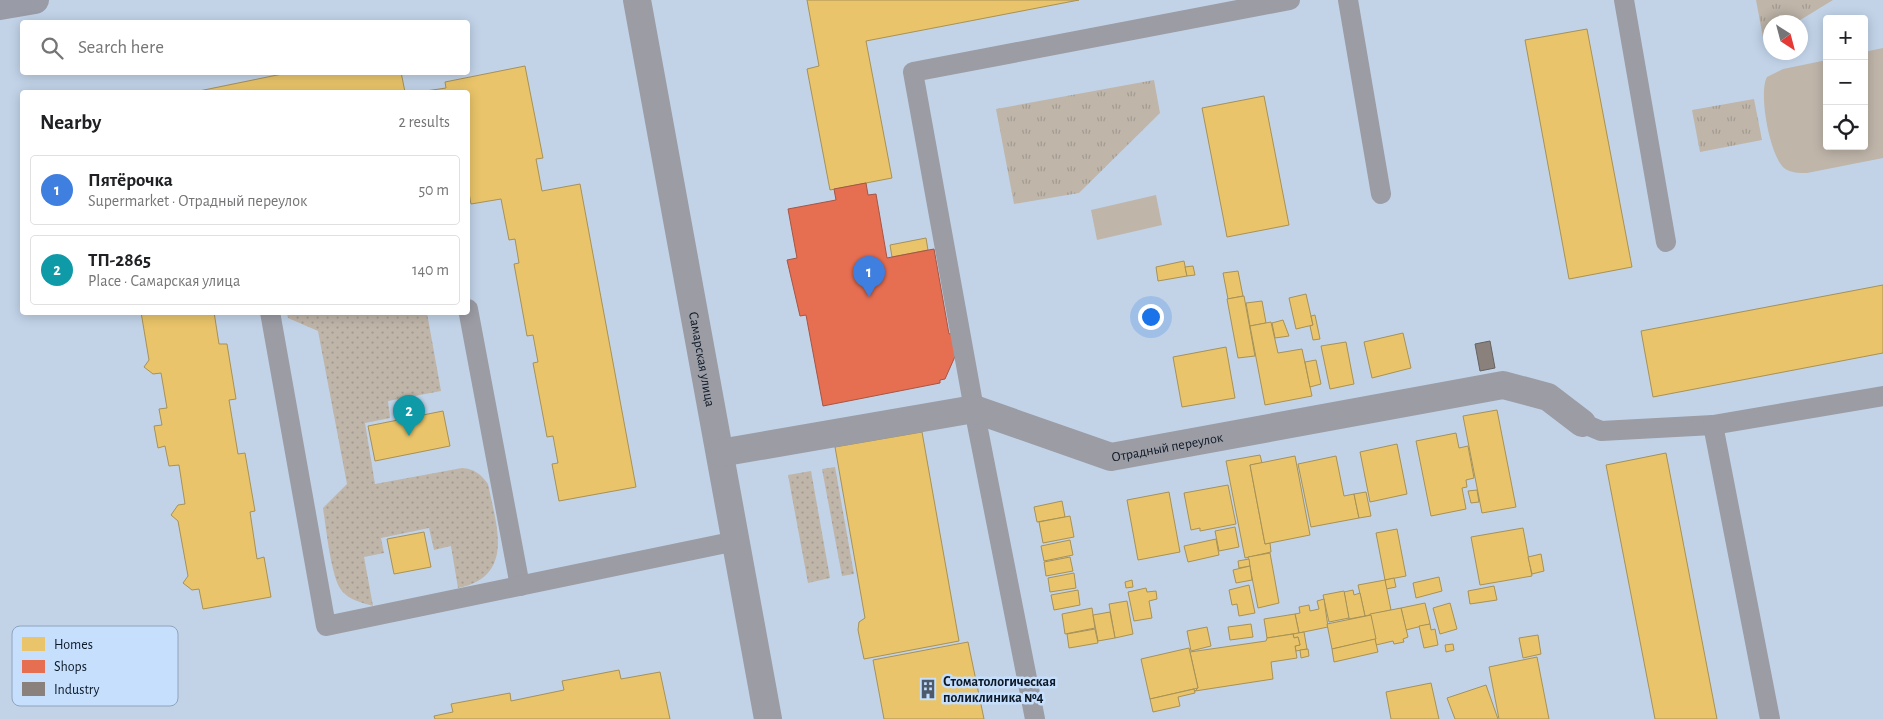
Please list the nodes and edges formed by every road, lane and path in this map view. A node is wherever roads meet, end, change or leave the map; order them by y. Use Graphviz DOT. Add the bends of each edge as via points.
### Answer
graph roads {
  1 [pos="35,0"];
  2 [pos="637,0"];
  3 [pos="1290,0"];
  4 [pos="1348,0"];
  5 [pos="1624,0"];
  6 [pos="0,6"];
  7 [pos="1381,194"];
  8 [pos="1666,242"];
  9 [pos="271,315"];
  10 [pos="469,315"];
  11 [pos="1883,396"];
  12 [pos="974,409"];
  13 [pos="1582,423"];
  14 [pos="1713,425"];
  15 [pos="720,453"];
  16 [pos="736,541"];
  17 [pos="520,586"];
  18 [pos="768,719"];
  19 [pos="1035,719"];
  20 [pos="1770,719"];
  1 -- 6 [label="street"];
  2 -- 15 [label="street, Самарская улица"];
  3 -- 12 [label="lane" via="913,72"];
  4 -- 7 [label="lane"];
  5 -- 8 [label="lane"];
  9 -- 17 [label="lane" via="326,626"];
  10 -- 17 [label="lane"];
  11 -- 14 [label="lane"];
  12 -- 13 [label="street, Отрадный переулок" via="1112,457 1503,385 1548,397"];
  12 -- 15 [label="street, Отрадный переулок"];
  12 -- 19 [label="lane"];
  13 -- 14 [label="lane" via="1601,430"];
  14 -- 20 [label="lane"];
  15 -- 16 [label="street, Самарская улица"];
  16 -- 17 [label="lane"];
  16 -- 18 [label="street, Самарская улица"];
}
